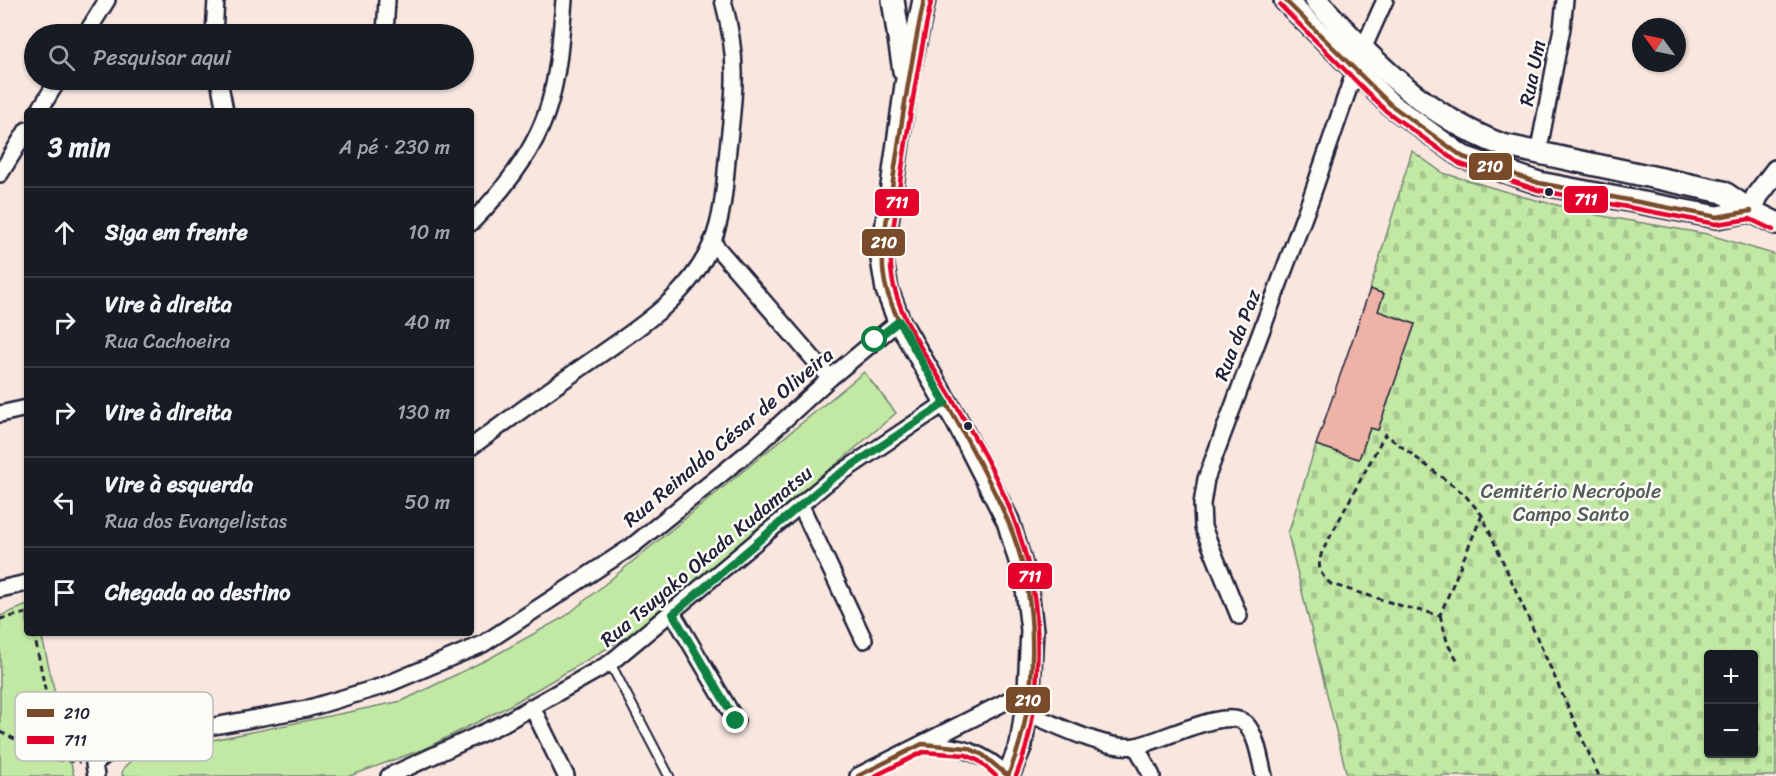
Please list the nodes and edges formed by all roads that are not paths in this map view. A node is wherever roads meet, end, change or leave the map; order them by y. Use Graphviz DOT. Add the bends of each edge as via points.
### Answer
graph roads {
  1 [pos="107,0"];
  2 [pos="216,0"];
  3 [pos="387,0"];
  4 [pos="564,0"];
  5 [pos="723,0"];
  6 [pos="893,0"];
  7 [pos="924,0"];
  8 [pos="1285,0"];
  9 [pos="1316,0"];
  10 [pos="1385,0"];
  11 [pos="1565,0"];
  12 [pos="92,24"];
  13 [pos="215,24"];
  14 [pos="386,24"];
  15 [pos="1364,49"];
  16 [pos="1355,70"];
  17 [pos="906,85"];
  18 [pos="52,90"];
  19 [pos="221,90"];
  20 [pos="41,108"];
  21 [pos="224,108"];
  22 [pos="24,135"];
  23 [pos="1538,154"];
  24 [pos="1776,171"];
  25 [pos="0,174"];
  26 [pos="494,200"];
  27 [pos="474,207"];
  28 [pos="1751,211"];
  29 [pos="474,220"];
  30 [pos="1776,223"];
  31 [pos="712,242"];
  32 [pos="899,321"];
  33 [pos="830,378"];
  34 [pos="945,403"];
  35 [pos="24,409"];
  36 [pos="0,414"];
  37 [pos="474,445"];
  38 [pos="801,506"];
  39 [pos="24,584"];
  40 [pos="0,589"];
  41 [pos="673,614"];
  42 [pos="1239,616"];
  43 [pos="864,640"];
  44 [pos="610,663"];
  45 [pos="1029,690"];
  46 [pos="532,707"];
  47 [pos="1027,713"];
  48 [pos="736,721"];
  49 [pos="213,726"];
  50 [pos="922,744"];
  51 [pos="1136,746"];
  52 [pos="394,775"];
  53 [pos="566,776"];
  54 [pos="669,776"];
  55 [pos="858,776"];
  56 [pos="1008,776"];
  57 [pos="1152,776"];
  58 [pos="1264,776"];
  1 -- 12 [label="street"];
  2 -- 13 [label="street"];
  3 -- 14 [label="street"];
  4 -- 26 [label="street" via="560,50 549,105 529,150"];
  5 -- 31 [label="street" via="733,37 736,79 721,209"];
  6 -- 17 [label="main road"];
  7 -- 17 [label="main road"];
  8 -- 16 [label="main road"];
  9 -- 15 [label="main road"];
  10 -- 15 [label="street"];
  11 -- 23 [label="street, Rua Um"];
  15 -- 23 [label="main road" via="1432,110 1472,134"];
  16 -- 28 [label="main road" via="1427,133 1479,164 1539,183 1717,217"];
  16 -- 42 [label="street, Rua da Paz" via="1206,479 1203,527"];
  17 -- 32 [label="main road" via="882,259 887,290"];
  18 -- 20 [label="street"];
  19 -- 21 [label="street"];
  22 -- 25 [label="street"];
  23 -- 28 [label="main road" via="1722,192"];
  24 -- 28 [label="main road"];
  26 -- 27 [label="street"];
  26 -- 29 [label="street"];
  28 -- 30 [label="main road"];
  31 -- 33 [label="street"];
  31 -- 37 [label="street" via="698,270 650,319"];
  32 -- 33 [label="street, Rua Reinaldo César de Oliveira"];
  32 -- 34 [label="main road"];
  33 -- 49 [label="street, Rua Reinaldo César de Oliveira" via="756,446 631,547 483,644 383,686 306,709"];
  34 -- 38 [label="street, Rua Tsuyako Okada Kudamatsu" via="829,481"];
  34 -- 45 [label="main road" via="1008,521 1026,581 1032,630"];
  35 -- 36 [label="street"];
  38 -- 41 [label="street, Rua Tsuyako Okada Kudamatsu"];
  38 -- 43 [label="street"];
  39 -- 40 [label="street"];
  41 -- 44 [label="street, Rua Tsuyako Okada Kudamatsu"];
  41 -- 48 [label="street"];
  44 -- 46 [label="street, Rua Tsuyako Okada Kudamatsu"];
  44 -- 54 [label="lane"];
  45 -- 47 [label="main road"];
  45 -- 50 [label="street"];
  46 -- 52 [label="street, Rua Tsuyako Okada Kudamatsu"];
  46 -- 53 [label="street"];
  47 -- 51 [label="street" via="1118,746"];
  47 -- 56 [label="main road" via="1021,745"];
  50 -- 55 [label="street"];
  50 -- 56 [label="street" via="968,748"];
  51 -- 57 [label="street"];
  51 -- 58 [label="street" via="1217,720 1239,719 1252,735"];
}
